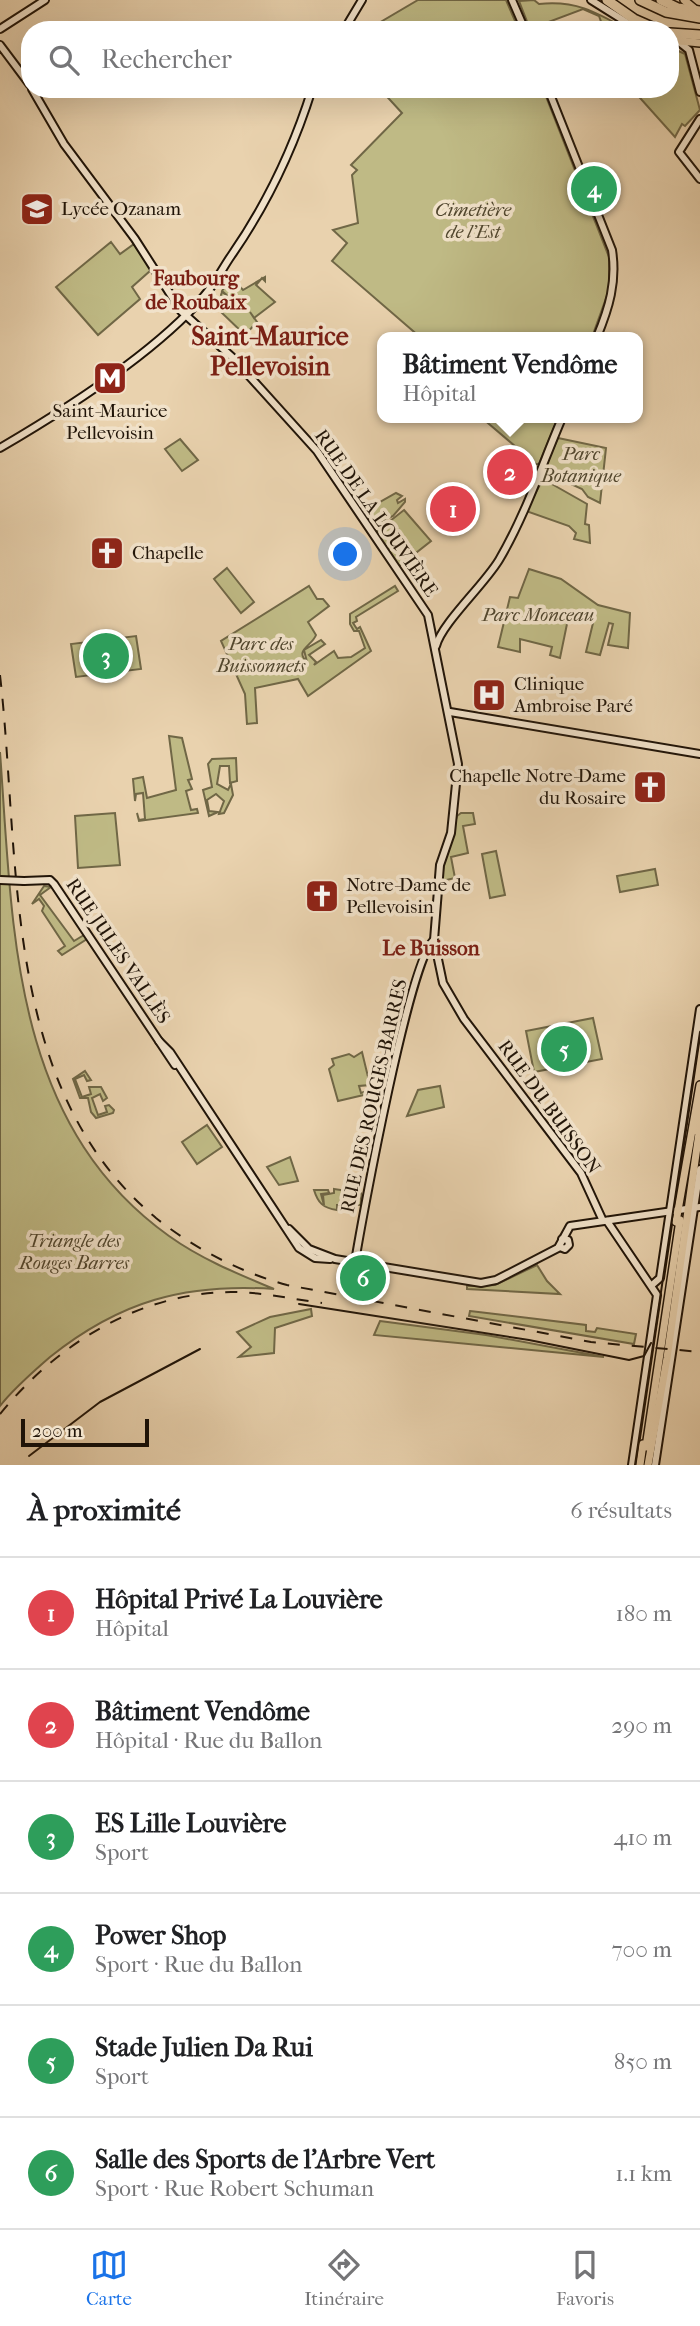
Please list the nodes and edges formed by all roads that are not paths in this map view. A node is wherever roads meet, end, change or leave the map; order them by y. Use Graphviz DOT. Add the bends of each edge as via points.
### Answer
graph roads {
  1 [pos="45,0"];
  2 [pos="362,0"];
  3 [pos="513,0"];
  4 [pos="591,0"];
  5 [pos="599,0"];
  6 [pos="607,0"];
  7 [pos="640,0"];
  8 [pos="646,0"];
  9 [pos="661,0"];
  10 [pos="684,0"];
  11 [pos="700,11"];
  12 [pos="673,14"];
  13 [pos="695,18"];
  14 [pos="349,21"];
  15 [pos="522,21"];
  16 [pos="626,21"];
  17 [pos="628,21"];
  18 [pos="639,21"];
  19 [pos="0,29"];
  20 [pos="679,35"];
  21 [pos="698,38"];
  22 [pos="679,40"];
  23 [pos="679,44"];
  24 [pos="0,45"];
  25 [pos="21,73"];
  26 [pos="700,92"];
  27 [pos="37,98"];
  28 [pos="309,98"];
  29 [pos="552,98"];
  30 [pos="700,119"];
  31 [pos="700,179"];
  32 [pos="185,314"];
  33 [pos="599,332"];
  34 [pos="560,423"];
  35 [pos="0,448"];
  36 [pos="436,648"];
  37 [pos="450,712"];
  38 [pos="700,754"];
  39 [pos="0,880"];
  40 [pos="433,940"];
  41 [pos="700,1009"];
  42 [pos="700,1084"];
  43 [pos="700,1108"];
  44 [pos="700,1126"];
  45 [pos="700,1169"];
  46 [pos="694,1208"];
  47 [pos="668,1214"];
  48 [pos="680,1217"];
  49 [pos="605,1221"];
  50 [pos="355,1262"];
  51 [pos="652,1285"];
  52 [pos="649,1453"];
  53 [pos="632,1465"];
  54 [pos="644,1465"];
  55 [pos="655,1465"];
  1 -- 19 [label="street"];
  2 -- 14 [label="street"];
  3 -- 15 [label="street"];
  4 -- 16 [label="street"];
  5 -- 17 [label="highway"];
  6 -- 18 [label="highway"];
  7 -- 12 [label="highway"];
  8 -- 12 [label="highway"];
  9 -- 11 [label="highway"];
  10 -- 11 [label="main road"];
  12 -- 13 [label="highway"];
  20 -- 21 [label="highway"];
  21 -- 22 [label="main road"];
  23 -- 26 [label="street" via="689,50"];
  24 -- 25 [label="street, RUE DE LA LOUVIÈRE"];
  27 -- 32 [label="street, RUE DE LA LOUVIÈRE" via="64,144"];
  28 -- 32 [label="street" via="281,172 255,219 214,282"];
  29 -- 33 [label="street" via="612,250 612,294"];
  30 -- 31 [label="street" via="679,152"];
  32 -- 35 [label="street" via="64,410"];
  32 -- 36 [label="street, RUE DE LA LOUVIÈRE" via="239,364 327,464 428,615"];
  34 -- 36 [label="street" via="499,559 448,624"];
  36 -- 37 [label="street, RUE DU BUISSON"];
  37 -- 38 [label="street"];
  37 -- 40 [label="street, RUE DU BUISSON" via="458,768 451,833 440,865"];
  39 -- 50 [label="street, RUE JULES VALLÈS, bridge" via="50,880 169,1060 289,1229 312,1251"];
  40 -- 49 [label="street, RUE DU BUISSON" via="451,999 581,1173"];
  40 -- 50 [label="street, RUE DES ROUGES-BARRES" via="421,961 411,1000 376,1146"];
  41 -- 47 [label="street"];
  42 -- 43 [label="main road" via="684,1201"];
  42 -- 48 [label="main road"];
  44 -- 46 [label="main road"];
  45 -- 46 [label="street"];
  46 -- 48 [label="street"];
  46 -- 52 [label="main road"];
  46 -- 55 [label="street"];
  47 -- 48 [label="street"];
  47 -- 49 [label="street"];
  47 -- 51 [label="street" via="660,1278"];
  48 -- 52 [label="main road"];
  48 -- 54 [label="main road"];
  49 -- 50 [label="street, RUE JULES VALLÈS" via="577,1225 564,1242 496,1280 481,1283"];
  49 -- 51 [label="street, RUE DU BUISSON"];
  51 -- 53 [label="street, RUE DU BUISSON" via="657,1298"];
  52 -- 54 [label="main road"];
}
